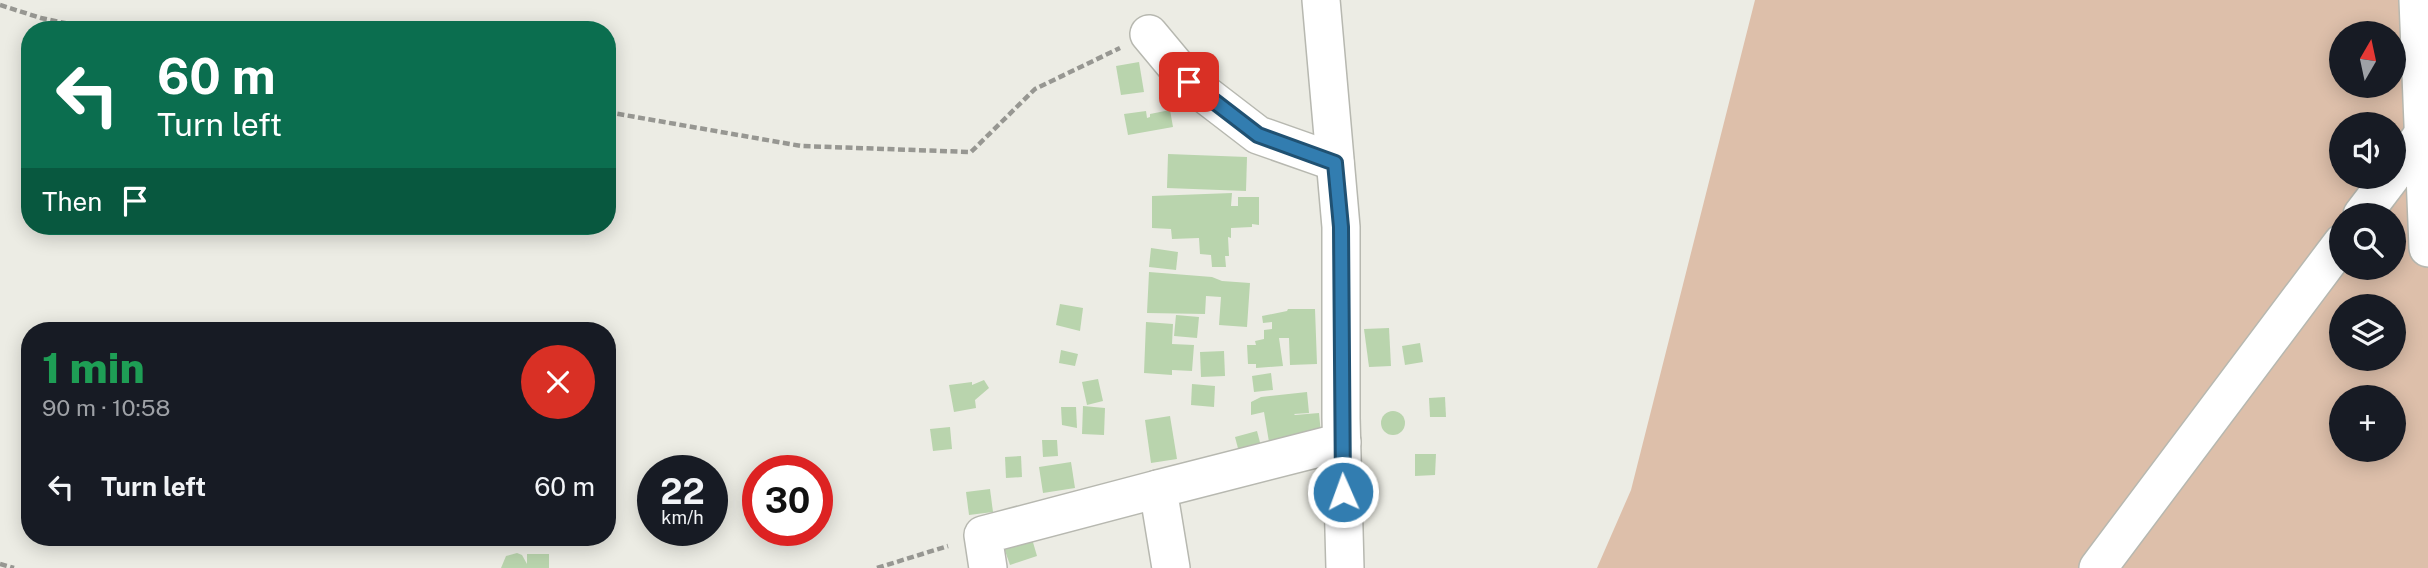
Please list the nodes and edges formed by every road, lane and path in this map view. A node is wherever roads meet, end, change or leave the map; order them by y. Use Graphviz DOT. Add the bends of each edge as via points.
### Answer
graph roads {
  1 [pos="1321,0"];
  2 [pos="2418,0"];
  3 [pos="0,5"];
  4 [pos="55,21"];
  5 [pos="1149,34"];
  6 [pos="616,115"];
  7 [pos="2424,133"];
  8 [pos="2406,157"];
  9 [pos="1335,163"];
  10 [pos="2382,189"];
  11 [pos="2371,203"];
  12 [pos="2428,248"];
  13 [pos="2329,260"];
  14 [pos="1342,442"];
  15 [pos="1158,489"];
  16 [pos="985,551"];
  17 [pos="0,564"];
  18 [pos="14,568"];
  19 [pos="877,568"];
  20 [pos="1171,568"];
  21 [pos="1345,568"];
  22 [pos="2098,568"];
  1 -- 9 [label="street"];
  2 -- 7 [label="street"];
  3 -- 4 [label="path"];
  5 -- 6 [label="path" via="1035,89 971,152 801,146"];
  5 -- 9 [label="street" via="1189,82 1258,135"];
  7 -- 8 [label="street"];
  7 -- 12 [label="street"];
  9 -- 14 [label="street" via="1341,227"];
  10 -- 11 [label="street"];
  13 -- 22 [label="street"];
  14 -- 15 [label="street"];
  14 -- 21 [label="street"];
  15 -- 16 [label="street"];
  15 -- 20 [label="street"];
  16 -- 19 [label="path"];
  17 -- 18 [label="path"];
}
